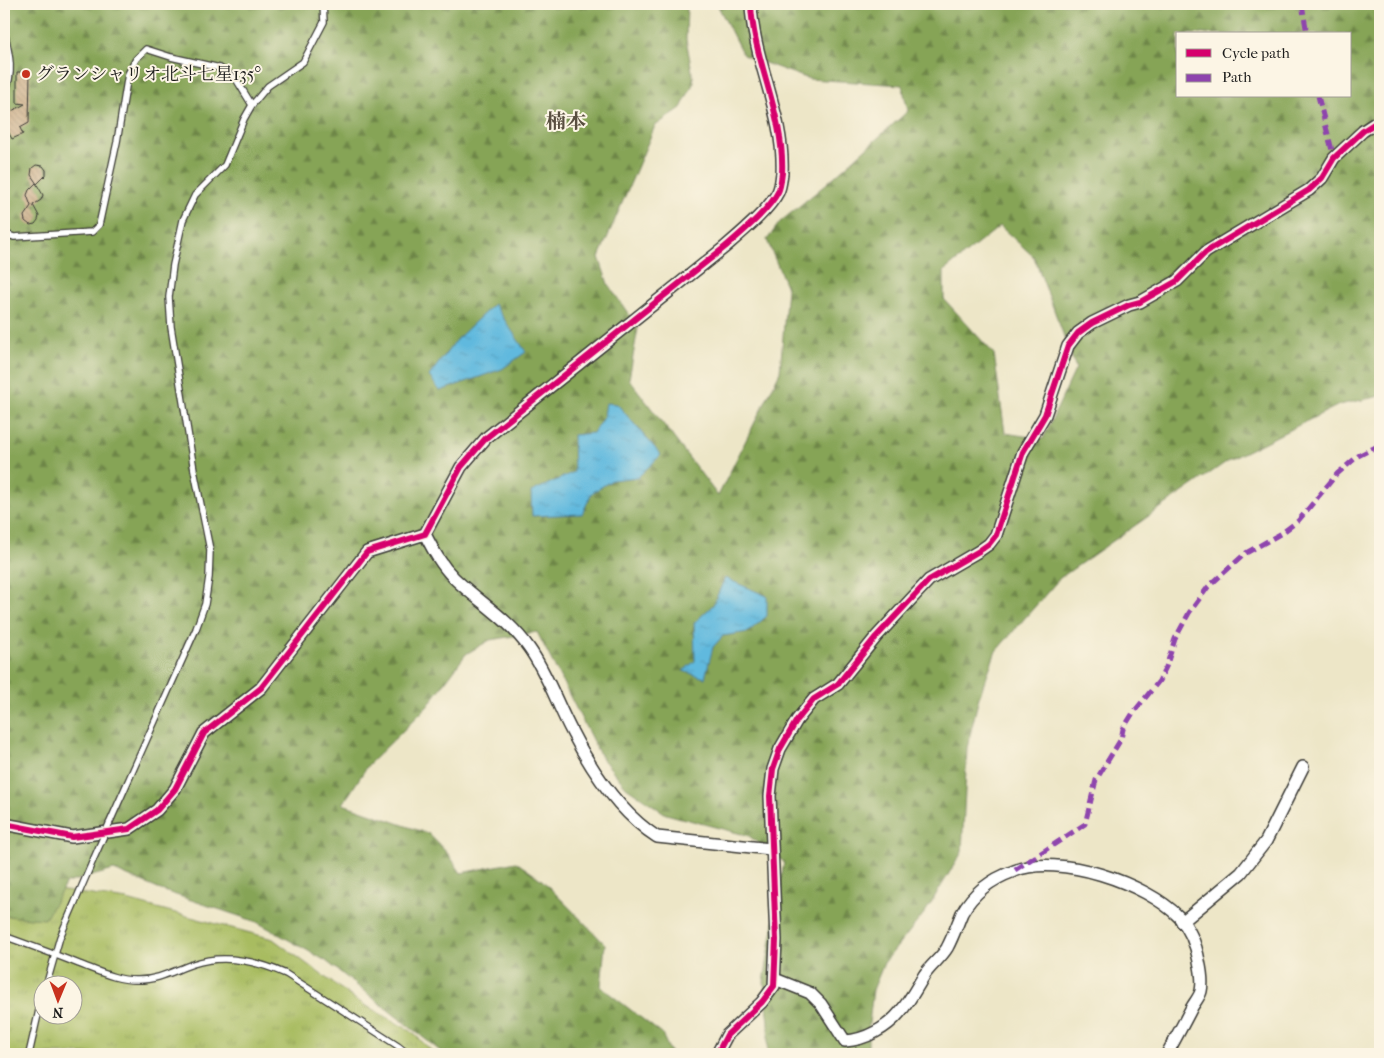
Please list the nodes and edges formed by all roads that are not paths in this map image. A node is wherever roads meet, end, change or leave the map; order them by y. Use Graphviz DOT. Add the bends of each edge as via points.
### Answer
graph roads {
  1 [pos="323,4"];
  2 [pos="751,4"];
  3 [pos="4,31"];
  4 [pos="4,94"];
  5 [pos="252,105"];
  6 [pos="1380,120"];
  7 [pos="4,162"];
  8 [pos="4,182"];
  9 [pos="4,230"];
  10 [pos="425,534"];
  11 [pos="1303,767"];
  12 [pos="4,824"];
  13 [pos="772,849"];
  14 [pos="1182,922"];
  15 [pos="4,936"];
  16 [pos="54,954"];
  17 [pos="48,976"];
  18 [pos="775,979"];
  19 [pos="36,1026"];
  20 [pos="30,1054"];
  21 [pos="408,1054"];
  22 [pos="718,1054"];
  23 [pos="1167,1054"];
  1 -- 5 [label="lane" via="324,22 304,62 268,86"];
  2 -- 10 [label="street" via="752,24 778,131 782,161 778,192 758,217 725,247 486,438 462,467"];
  3 -- 4 [label="lane" via="10,59"];
  5 -- 9 [label="lane" via="236,79 220,68 146,49 128,74 99,225 92,232 14,237"];
  5 -- 16 [label="lane, bridge" via="225,164 195,195 183,220 169,297 194,470 210,550 205,604"];
  6 -- 13 [label="street" via="1363,130 1334,158 1322,178 1309,190 1206,252 1177,281 1078,333 1068,346 1046,414 1023,452 996,535 979,551 929,580 838,684 814,700 797,720 780,749 773,769 770,796"];
  7 -- 8 [label="lane"];
  10 -- 12 [label="street" via="367,552 261,688 204,733 175,789 157,810 129,828 72,837"];
  10 -- 13 [label="street" via="441,563 454,578 509,623 530,648 586,758 606,787 646,830 657,837"];
  11 -- 14 [label="street" via="1266,841 1241,873"];
  13 -- 18 [label="street"];
  14 -- 18 [label="street" via="1155,898 1120,880 1069,867 1038,866 1016,870 982,888 964,911 946,949 900,1013 882,1028 858,1040 845,1041 810,993"];
  14 -- 23 [label="street" via="1195,942 1201,991"];
  15 -- 16 [label="lane"];
  16 -- 17 [label="lane"];
  16 -- 21 [label="lane" via="114,976 138,980 162,977 194,964 221,959 248,960 294,980"];
  18 -- 22 [label="street" via="774,986 762,1002 727,1035"];
  19 -- 20 [label="lane"];
}
